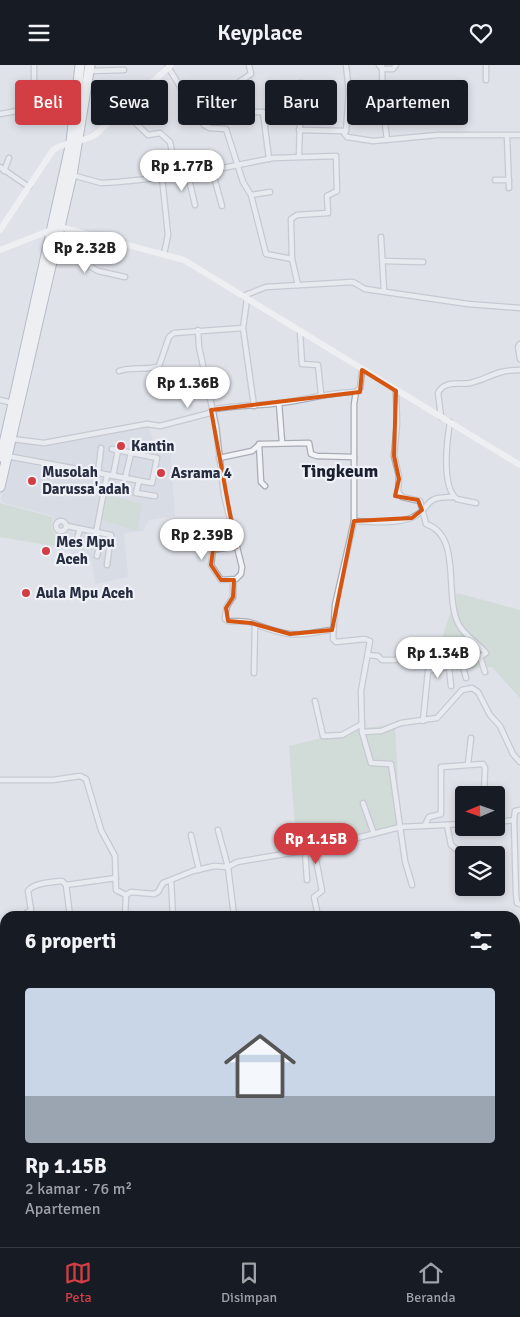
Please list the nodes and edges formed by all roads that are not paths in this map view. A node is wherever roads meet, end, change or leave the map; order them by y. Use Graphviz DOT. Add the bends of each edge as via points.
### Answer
graph roads {
  1 [pos="34,65"];
  2 [pos="80,65"];
  3 [pos="249,65"];
  4 [pos="346,65"];
  5 [pos="396,65"];
  6 [pos="486,65"];
  7 [pos="168,66"];
  8 [pos="381,66"];
  9 [pos="89,68"];
  10 [pos="124,70"];
  11 [pos="34,80"];
  12 [pos="78,80"];
  13 [pos="154,80"];
  14 [pos="242,80"];
  15 [pos="486,80"];
  16 [pos="178,83"];
  17 [pos="15,112"];
  18 [pos="255,112"];
  19 [pos="0,114"];
  20 [pos="75,125"];
  21 [pos="107,125"];
  22 [pos="138,125"];
  23 [pos="205,125"];
  24 [pos="299,125"];
  25 [pos="299,130"];
  26 [pos="346,131"];
  27 [pos="520,135"];
  28 [pos="507,136"];
  29 [pos="387,140"];
  30 [pos="75,142"];
  31 [pos="299,156"];
  32 [pos="9,158"];
  33 [pos="269,159"];
  34 [pos="238,164"];
  35 [pos="0,167"];
  36 [pos="212,170"];
  37 [pos="4,171"];
  38 [pos="72,175"];
  39 [pos="177,175"];
  40 [pos="188,175"];
  41 [pos="162,177"];
  42 [pos="494,180"];
  43 [pos="509,180"];
  44 [pos="29,187"];
  45 [pos="509,188"];
  46 [pos="270,192"];
  47 [pos="251,195"];
  48 [pos="195,205"];
  49 [pos="222,206"];
  50 [pos="60,227"];
  51 [pos="0,229"];
  52 [pos="51,230"];
  53 [pos="85,234"];
  54 [pos="381,237"];
  55 [pos="0,250"];
  56 [pos="164,254"];
  57 [pos="292,259"];
  58 [pos="383,261"];
  59 [pos="423,262"];
  60 [pos="125,277"];
  61 [pos="298,285"];
  62 [pos="41,291"];
  63 [pos="384,291"];
  64 [pos="245,298"];
  65 [pos="520,308"];
  66 [pos="243,328"];
  67 [pos="198,330"];
  68 [pos="300,332"];
  69 [pos="520,344"];
  70 [pos="520,359"];
  71 [pos="362,370"];
  72 [pos="520,370"];
  73 [pos="118,371"];
  74 [pos="396,391"];
  75 [pos="356,392"];
  76 [pos="321,394"];
  77 [pos="0,400"];
  78 [pos="13,403"];
  79 [pos="279,403"];
  80 [pos="254,406"];
  81 [pos="211,410"];
  82 [pos="441,417"];
  83 [pos="450,423"];
  84 [pos="14,440"];
  85 [pos="282,442"];
  86 [pos="259,444"];
  87 [pos="101,448"];
  88 [pos="112,449"];
  89 [pos="118,451"];
  90 [pos="131,453"];
  91 [pos="3,457"];
  92 [pos="354,457"];
  93 [pos="219,458"];
  94 [pos="520,465"];
  95 [pos="98,474"];
  96 [pos="107,475"];
  97 [pos="113,476"];
  98 [pos="126,479"];
  99 [pos="139,481"];
  100 [pos="265,486"];
  101 [pos="0,487"];
  102 [pos="155,496"];
  103 [pos="453,497"];
  104 [pos="476,503"];
  105 [pos="422,509"];
  106 [pos="354,521"];
  107 [pos="67,526"];
  108 [pos="80,529"];
  109 [pos="96,533"];
  110 [pos="76,542"];
  111 [pos="111,544"];
  112 [pos="236,547"];
  113 [pos="97,556"];
  114 [pos="107,565"];
  115 [pos="233,580"];
  116 [pos="255,625"];
  117 [pos="332,630"];
  118 [pos="368,655"];
  119 [pos="480,657"];
  120 [pos="462,663"];
  121 [pos="447,668"];
  122 [pos="485,672"];
  123 [pos="254,673"];
  124 [pos="466,678"];
  125 [pos="451,686"];
  126 [pos="315,701"];
  127 [pos="423,721"];
  128 [pos="362,724"];
  129 [pos="362,732"];
  130 [pos="471,739"];
  131 [pos="520,762"];
  132 [pos="468,764"];
  133 [pos="0,780"];
  134 [pos="484,786"];
  135 [pos="362,803"];
  136 [pos="520,810"];
  137 [pos="514,820"];
  138 [pos="505,821"];
  139 [pos="425,825"];
  140 [pos="447,825"];
  141 [pos="455,825"];
  142 [pos="400,827"];
  143 [pos="218,829"];
  144 [pos="374,834"];
  145 [pos="191,835"];
  146 [pos="455,848"];
  147 [pos="314,849"];
  148 [pos="305,850"];
  149 [pos="228,867"];
  150 [pos="199,869"];
  151 [pos="116,878"];
  152 [pos="307,880"];
  153 [pos="171,881"];
  154 [pos="66,885"];
  155 [pos="412,885"];
  156 [pos="126,895"];
  157 [pos="520,904"];
  158 [pos="30,911"];
  159 [pos="69,911"];
  160 [pos="125,911"];
  161 [pos="173,911"];
  162 [pos="233,911"];
  163 [pos="317,911"];
  1 -- 11 [label="street"];
  2 -- 12 [label="highway"];
  3 -- 14 [label="street" via="251,74"];
  4 -- 26 [label="street" via="349,85"];
  5 -- 8 [label="street" via="393,69"];
  6 -- 15 [label="street"];
  7 -- 13 [label="street"];
  7 -- 16 [label="street"];
  8 -- 29 [label="street"];
  9 -- 10 [label="street"];
  9 -- 30 [label="highway"];
  17 -- 19 [label="street"];
  18 -- 33 [label="street" via="263,112"];
  20 -- 30 [label="highway"];
  21 -- 30 [label="street" via="95,135"];
  22 -- 39 [label="street" via="148,135 160,133 168,140"];
  23 -- 34 [label="street" via="226,129"];
  24 -- 25 [label="street"];
  25 -- 26 [label="street"];
  25 -- 31 [label="street"];
  26 -- 29 [label="street" via="345,136 352,138"];
  27 -- 28 [label="street"];
  28 -- 29 [label="street" via="438,135"];
  28 -- 43 [label="street"];
  30 -- 38 [label="highway"];
  30 -- 44 [label="street" via="53,150"];
  30 -- 52 [label="highway"];
  31 -- 33 [label="street"];
  31 -- 57 [label="street" via="337,157 336,191 326,197 328,213 291,218"];
  32 -- 37 [label="street"];
  33 -- 34 [label="street"];
  34 -- 36 [label="street"];
  34 -- 47 [label="street" via="243,183"];
  35 -- 37 [label="street"];
  36 -- 40 [label="street"];
  36 -- 49 [label="street"];
  37 -- 44 [label="street"];
  38 -- 41 [label="street" via="101,183"];
  38 -- 50 [label="highway"];
  39 -- 40 [label="street"];
  39 -- 41 [label="street"];
  40 -- 48 [label="street"];
  41 -- 56 [label="street" via="168,235"];
  42 -- 43 [label="street"];
  43 -- 45 [label="street"];
  44 -- 51 [label="street"];
  46 -- 47 [label="street"];
  47 -- 57 [label="street" via="266,254"];
  50 -- 53 [label="street"];
  50 -- 62 [label="highway"];
  52 -- 55 [label="street"];
  52 -- 62 [label="highway"];
  53 -- 56 [label="street"];
  53 -- 60 [label="street" via="91,267"];
  54 -- 58 [label="street"];
  56 -- 64 [label="street" via="184,260"];
  57 -- 61 [label="street"];
  58 -- 59 [label="street"];
  58 -- 63 [label="street"];
  61 -- 63 [label="street" via="353,282 364,289"];
  61 -- 64 [label="street" via="266,287"];
  62 -- 78 [label="highway"];
  62 -- 84 [label="highway"];
  63 -- 65 [label="street"];
  64 -- 66 [label="street"];
  64 -- 68 [label="street"];
  66 -- 67 [label="street"];
  66 -- 80 [label="street"];
  67 -- 73 [label="street" via="174,333 169,337 159,366"];
  67 -- 81 [label="street"];
  68 -- 71 [label="street"];
  68 -- 76 [label="street" via="302,363 318,365"];
  69 -- 70 [label="street"];
  71 -- 74 [label="street"];
  71 -- 75 [label="street" via="360,388"];
  72 -- 82 [label="street" via="500,371 471,383 445,386 438,393"];
  74 -- 82 [label="street"];
  74 -- 105 [label="street" via="394,456 399,476 398,492 402,497 418,500"];
  75 -- 76 [label="street"];
  75 -- 92 [label="street"];
  76 -- 79 [label="street"];
  77 -- 78 [label="street"];
  78 -- 91 [label="highway"];
  79 -- 80 [label="street"];
  79 -- 85 [label="street"];
  80 -- 81 [label="street"];
  81 -- 84 [label="street" via="210,413 160,426 147,424 44,443"];
  81 -- 93 [label="street"];
  82 -- 83 [label="street"];
  83 -- 94 [label="street"];
  83 -- 103 [label="street" via="446,448"];
  84 -- 91 [label="highway"];
  85 -- 86 [label="street"];
  85 -- 92 [label="street" via="309,443 311,454 317,456"];
  86 -- 93 [label="street" via="252,451"];
  86 -- 100 [label="street" via="261,482"];
  87 -- 95 [label="street"];
  88 -- 89 [label="street"];
  89 -- 90 [label="street"];
  89 -- 97 [label="street"];
  90 -- 98 [label="street"];
  90 -- 99 [label="street" via="157,458 152,483"];
  91 -- 95 [label="street"];
  91 -- 101 [label="highway"];
  92 -- 106 [label="street"];
  93 -- 112 [label="street"];
  95 -- 96 [label="street"];
  96 -- 97 [label="street"];
  96 -- 109 [label="street"];
  97 -- 98 [label="street"];
  98 -- 99 [label="street"];
  99 -- 102 [label="street" via="136,493"];
  103 -- 104 [label="street"];
  103 -- 105 [label="street" via="436,498"];
  105 -- 106 [label="street" via="412,518"];
  105 -- 119 [label="street" via="426,524 438,529 448,546 450,584 459,626 486,653"];
  106 -- 117 [label="street"];
  107 -- 108 [label="street"];
  108 -- 109 [label="street"];
  108 -- 110 [label="street"];
  109 -- 111 [label="street" via="111,535"];
  111 -- 113 [label="street" via="100,542"];
  111 -- 114 [label="street"];
  112 -- 115 [label="street" via="242,567 241,574"];
  112 -- 115 [label="street" via="219,548 211,555 211,565 219,579"];
  115 -- 116 [label="street" via="234,597 228,602 225,619"];
  116 -- 117 [label="street" via="290,634"];
  116 -- 123 [label="street"];
  117 -- 118 [label="street" via="335,641 368,639"];
  118 -- 121 [label="street" via="382,660 396,659 408,649 443,648"];
  118 -- 128 [label="street" via="361,691"];
  119 -- 120 [label="street"];
  119 -- 122 [label="street"];
  120 -- 121 [label="street"];
  120 -- 124 [label="street"];
  121 -- 125 [label="street"];
  121 -- 127 [label="street" via="427,673"];
  126 -- 128 [label="street" via="323,736 342,735"];
  127 -- 129 [label="street"];
  127 -- 131 [label="street" via="441,715 462,690 474,689"];
  128 -- 129 [label="street"];
  129 -- 142 [label="street" via="371,763 391,764"];
  130 -- 132 [label="street"];
  132 -- 134 [label="street" via="484,765"];
  132 -- 139 [label="street" via="440,768 440,813 428,817"];
  133 -- 151 [label="street" via="52,780 80,776 86,779 101,830 115,856"];
  135 -- 144 [label="street"];
  136 -- 137 [label="street" via="515,811"];
  137 -- 138 [label="street"];
  137 -- 157 [label="street" via="516,894"];
  139 -- 140 [label="street"];
  139 -- 142 [label="street"];
  140 -- 141 [label="street"];
  140 -- 146 [label="street" via="451,845"];
  142 -- 144 [label="street"];
  142 -- 155 [label="street"];
  143 -- 149 [label="street"];
  144 -- 147 [label="street"];
  145 -- 150 [label="street"];
  147 -- 148 [label="street"];
  147 -- 163 [label="street" via="322,891 314,897"];
  148 -- 149 [label="street" via="248,859"];
  148 -- 152 [label="street"];
  149 -- 150 [label="street"];
  149 -- 162 [label="street"];
  150 -- 153 [label="street"];
  151 -- 154 [label="street"];
  151 -- 156 [label="street" via="116,890"];
  153 -- 156 [label="street" via="163,883 154,894 131,892"];
  153 -- 161 [label="street"];
  154 -- 158 [label="street" via="62,881 30,888"];
  154 -- 159 [label="street"];
  156 -- 160 [label="street"];
}
